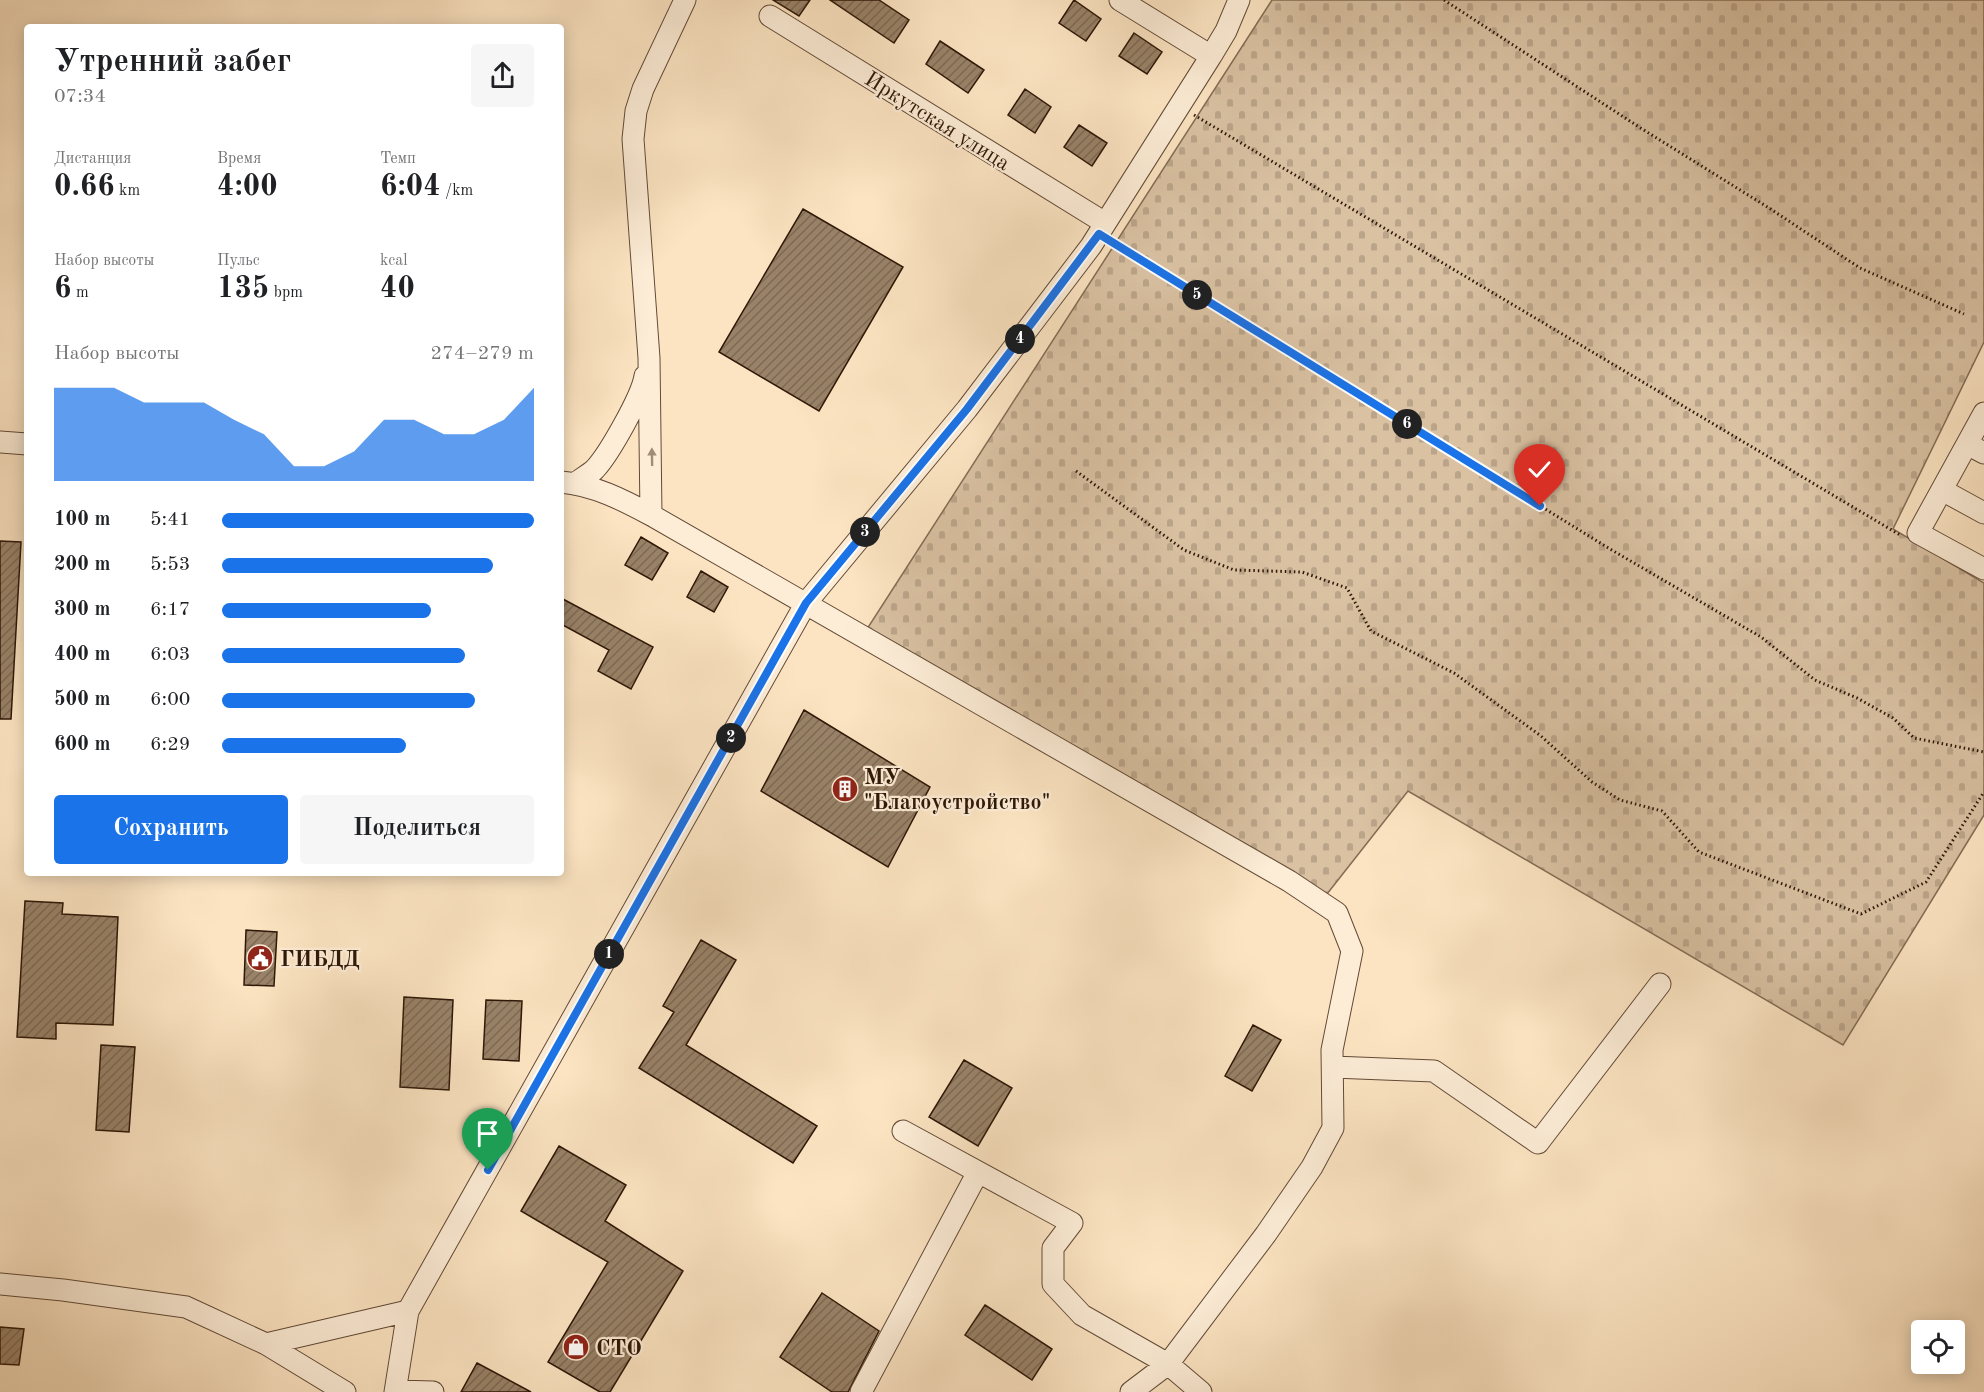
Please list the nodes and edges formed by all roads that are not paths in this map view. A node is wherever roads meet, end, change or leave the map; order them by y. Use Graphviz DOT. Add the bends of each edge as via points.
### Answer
graph roads {
  1 [pos="686,0"];
  2 [pos="1120,0"];
  3 [pos="1239,0"];
  4 [pos="770,16"];
  5 [pos="1211,56"];
  6 [pos="1102,229"];
  7 [pos="649,358"];
  8 [pos="1984,413"];
  9 [pos="0,442"];
  10 [pos="24,444"];
  11 [pos="1976,448"];
  12 [pos="569,482"];
  13 [pos="1942,490"];
  14 [pos="1984,513"];
  15 [pos="651,515"];
  16 [pos="1984,569"];
  17 [pos="806,603"];
  18 [pos="1660,984"];
  19 [pos="1333,1067"];
  20 [pos="903,1131"];
  21 [pos="978,1172"];
  22 [pos="0,1284"];
  23 [pos="408,1311"];
  24 [pos="267,1344"];
  25 [pos="1168,1364"];
  26 [pos="345,1392"];
  27 [pos="396,1392"];
  28 [pos="433,1392"];
  29 [pos="861,1392"];
  30 [pos="1131,1392"];
  31 [pos="1201,1392"];
  1 -- 7 [label="street" via="643,89 633,139"];
  2 -- 5 [label="street"];
  3 -- 5 [label="street"];
  4 -- 6 [label="street, Иркутская улица"];
  5 -- 6 [label="street"];
  6 -- 17 [label="street" via="967,409"];
  7 -- 12 [label="street" via="639,396 605,455 595,469"];
  15 -- 7 [label="street, one-way"];
  8 -- 11 [label="street"];
  9 -- 10 [label="street"];
  11 -- 13 [label="street"];
  12 -- 15 [label="street" via="622,500"];
  13 -- 14 [label="street"];
  13 -- 16 [label="street" via="1918,533"];
  15 -- 17 [label="street"];
  17 -- 19 [label="street" via="1279,875 1337,913 1352,951 1332,1050"];
  17 -- 23 [label="street"];
  18 -- 19 [label="street" via="1538,1143 1434,1071"];
  19 -- 25 [label="street" via="1333,1128 1312,1167"];
  20 -- 21 [label="street"];
  21 -- 25 [label="street" via="1072,1223 1053,1248 1053,1284 1082,1315"];
  21 -- 29 [label="street"];
  22 -- 24 [label="street" via="186,1307"];
  23 -- 24 [label="street"];
  23 -- 27 [label="street"];
  24 -- 26 [label="street"];
  25 -- 30 [label="street"];
  25 -- 31 [label="street"];
  27 -- 28 [label="street"];
}
